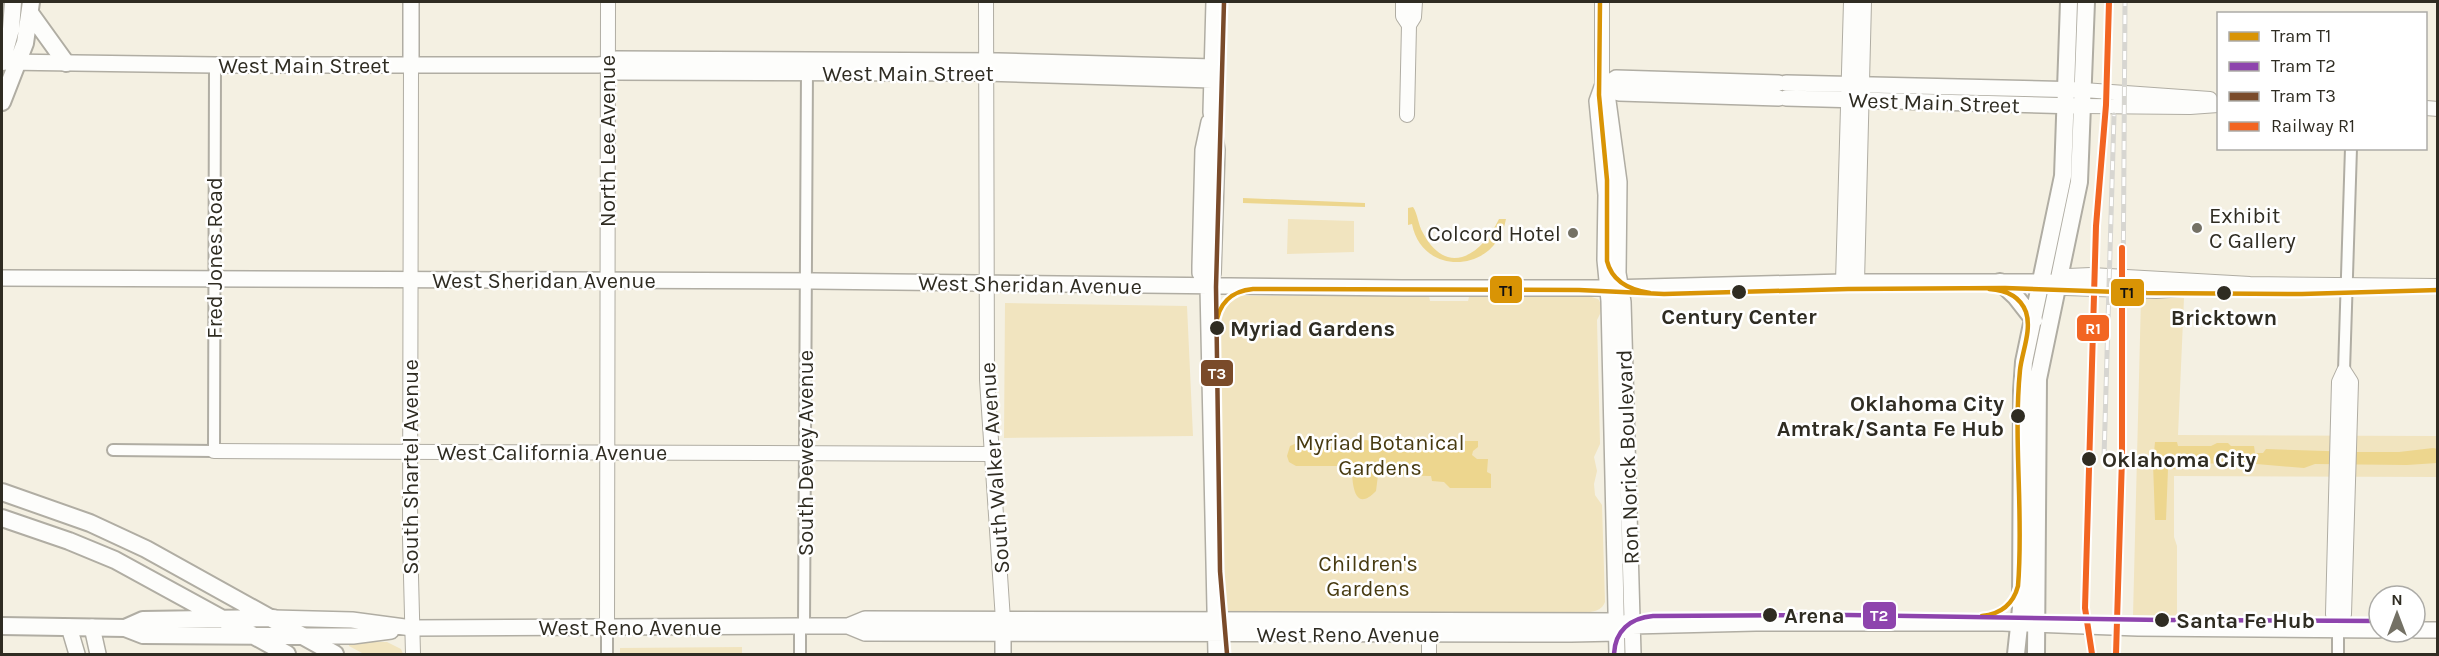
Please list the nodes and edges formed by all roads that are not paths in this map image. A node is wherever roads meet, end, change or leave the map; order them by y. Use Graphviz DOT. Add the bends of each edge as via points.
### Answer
graph roads {
  1 [pos="13,2"];
  2 [pos="411,2"];
  3 [pos="608,2"];
  4 [pos="986,2"];
  5 [pos="1214,2"];
  6 [pos="1403,2"];
  7 [pos="1415,2"];
  8 [pos="1602,2"];
  9 [pos="1851,2"];
  10 [pos="1864,2"];
  11 [pos="2069,2"];
  12 [pos="2086,2"];
  13 [pos="31,7"];
  14 [pos="1409,25"];
  15 [pos="7,62"];
  16 [pos="66,63"];
  17 [pos="608,64"];
  18 [pos="215,65"];
  19 [pos="411,65"];
  20 [pos="807,66"];
  21 [pos="986,67"];
  22 [pos="1212,74"];
  23 [pos="1602,87"];
  24 [pos="1709,89"];
  25 [pos="1855,92"];
  26 [pos="1619,93"];
  27 [pos="2075,98"];
  28 [pos="2217,100"];
  29 [pos="2,102"];
  30 [pos="2217,105"];
  31 [pos="1407,115"];
  32 [pos="2351,150"];
  33 [pos="1619,182"];
  34 [pos="2,278"];
  35 [pos="214,279"];
  36 [pos="410,280"];
  37 [pos="607,280"];
  38 [pos="805,281"];
  39 [pos="987,282"];
  40 [pos="1850,282"];
  41 [pos="2000,282"];
  42 [pos="2050,282"];
  43 [pos="2347,285"];
  44 [pos="2438,286"];
  45 [pos="1208,287"];
  46 [pos="1614,288"];
  47 [pos="2034,320"];
  48 [pos="2344,371"];
  49 [pos="113,450"];
  50 [pos="214,451"];
  51 [pos="410,452"];
  52 [pos="606,453"];
  53 [pos="805,453"];
  54 [pos="992,454"];
  55 [pos="2,492"];
  56 [pos="2,518"];
  57 [pos="273,618"];
  58 [pos="224,619"];
  59 [pos="2019,624"];
  60 [pos="2036,625"];
  61 [pos="2,626"];
  62 [pos="802,626"];
  63 [pos="69,627"];
  64 [pos="92,627"];
  65 [pos="607,627"];
  66 [pos="1003,627"];
  67 [pos="1215,627"];
  68 [pos="1434,627"];
  69 [pos="1622,627"];
  70 [pos="125,628"];
  71 [pos="412,628"];
  72 [pos="2367,630"];
  73 [pos="2338,631"];
  74 [pos="254,636"];
  75 [pos="301,636"];
  76 [pos="77,654"];
  77 [pos="98,654"];
  78 [pos="287,654"];
  79 [pos="335,654"];
  80 [pos="413,654"];
  81 [pos="607,654"];
  82 [pos="800,654"];
  83 [pos="1004,654"];
  84 [pos="1216,654"];
  85 [pos="1429,654"];
  86 [pos="1617,654"];
  87 [pos="1633,654"];
  88 [pos="2016,654"];
  89 [pos="2036,654"];
  90 [pos="2338,654"];
  1 -- 15 [label="main road"];
  2 -- 19 [label="main road"];
  3 -- 17 [label="street, North Lee Avenue"];
  4 -- 21 [label="street, South Walker Avenue"];
  5 -- 22 [label="main road"];
  6 -- 14 [label="street" via="1403,16"];
  7 -- 14 [label="street"];
  8 -- 23 [label="street"];
  9 -- 25 [label="street"];
  10 -- 25 [label="street"];
  11 -- 27 [label="main road"];
  12 -- 27 [label="main road"];
  13 -- 15 [label="main road"];
  13 -- 16 [label="main road" via="46,38"];
  14 -- 31 [label="street"];
  15 -- 16 [label="main road, West Main Street"];
  15 -- 29 [label="main road"];
  16 -- 18 [label="main road, West Main Street"];
  17 -- 19 [label="main road, West Main Street"];
  17 -- 20 [label="main road, West Main Street" via="615,72"];
  17 -- 37 [label="street, North Lee Avenue"];
  18 -- 19 [label="main road, West Main Street"];
  18 -- 35 [label="street, Fred Jones Road"];
  19 -- 36 [label="street, South Shartel Avenue"];
  20 -- 21 [label="main road, West Main Street"];
  20 -- 38 [label="street, South Dewey Avenue"];
  21 -- 22 [label="main road, West Main Street"];
  21 -- 39 [label="street, South Walker Avenue"];
  22 -- 45 [label="main road" via="1211,112 1217,150 1213,273"];
  23 -- 24 [label="main road, West Main Street" via="1616,78"];
  23 -- 26 [label="main road, West Main Street"];
  23 -- 33 [label="main road" via="1608,100"];
  23 -- 46 [label="main road" via="1597,100 1606,195 1605,260"];
  24 -- 25 [label="main road, West Main Street"];
  24 -- 26 [label="main road, West Main Street"];
  25 -- 27 [label="main road, West Main Street"];
  25 -- 40 [label="street"];
  26 -- 33 [label="main road"];
  27 -- 28 [label="street"];
  27 -- 30 [label="street" via="2190,107"];
  27 -- 42 [label="main road" via="2079,182"];
  32 -- 43 [label="street"];
  33 -- 46 [label="main road" via="1618,273"];
  34 -- 35 [label="main road, West Sheridan Avenue"];
  35 -- 36 [label="main road, West Sheridan Avenue"];
  35 -- 50 [label="street, Fred Jones Road"];
  36 -- 37 [label="main road, West Sheridan Avenue"];
  36 -- 51 [label="street, South Shartel Avenue"];
  37 -- 38 [label="main road, West Sheridan Avenue"];
  37 -- 52 [label="street, North Lee Avenue"];
  38 -- 39 [label="main road, West Sheridan Avenue"];
  38 -- 53 [label="street, South Dewey Avenue"];
  39 -- 45 [label="main road, West Sheridan Avenue"];
  39 -- 54 [label="street, South Walker Avenue"];
  40 -- 41 [label="main road, West Sheridan Avenue"];
  40 -- 46 [label="main road, West Sheridan Avenue"];
  41 -- 42 [label="main road, West Sheridan Avenue"];
  41 -- 47 [label="main road"];
  42 -- 43 [label="street" via="2065,288 2156,291 2250,284"];
  42 -- 47 [label="main road"];
  42 -- 60 [label="main road" via="2037,391"];
  43 -- 44 [label="street"];
  43 -- 48 [label="street"];
  45 -- 46 [label="main road, West Sheridan Avenue"];
  45 -- 67 [label="main road"];
  46 -- 69 [label="main road, Ron Norick Boulevard" via="1623,302"];
  47 -- 59 [label="main road" via="2022,391"];
  48 -- 73 [label="street" via="2339,382 2343,476 2333,614"];
  49 -- 50 [label="street, West California Avenue"];
  50 -- 51 [label="street, West California Avenue"];
  51 -- 52 [label="street, West California Avenue"];
  51 -- 71 [label="street, South Shartel Avenue"];
  52 -- 53 [label="street, West California Avenue"];
  52 -- 65 [label="street, North Lee Avenue"];
  53 -- 54 [label="street, West California Avenue"];
  53 -- 62 [label="street, South Dewey Avenue"];
  54 -- 66 [label="street, South Walker Avenue"];
  55 -- 57 [label="main road" via="127,540"];
  56 -- 58 [label="main road" via="115,560"];
  57 -- 58 [label="main road, West Reno Avenue"];
  57 -- 71 [label="main road, West Reno Avenue" via="352,620"];
  57 -- 75 [label="main road"];
  58 -- 70 [label="main road, West Reno Avenue" via="143,621"];
  58 -- 74 [label="main road"];
  59 -- 60 [label="main road, West Reno Avenue"];
  59 -- 69 [label="main road, West Reno Avenue"];
  59 -- 88 [label="main road"];
  60 -- 73 [label="main road, West Reno Avenue"];
  60 -- 89 [label="main road"];
  61 -- 63 [label="main road, West Reno Avenue"];
  62 -- 65 [label="main road, West Reno Avenue"];
  62 -- 66 [label="main road, West Reno Avenue" via="848,626 865,619"];
  62 -- 82 [label="street, South Dewey Avenue"];
  63 -- 64 [label="main road, West Reno Avenue"];
  63 -- 76 [label="main road"];
  64 -- 70 [label="main road, West Reno Avenue"];
  64 -- 77 [label="main road"];
  65 -- 71 [label="main road, West Reno Avenue"];
  65 -- 81 [label="street"];
  66 -- 67 [label="main road, West Reno Avenue"];
  66 -- 83 [label="main road, South Walker Avenue"];
  67 -- 68 [label="main road, West Reno Avenue"];
  67 -- 84 [label="main road"];
  68 -- 69 [label="main road, West Reno Avenue"];
  68 -- 85 [label="street"];
  69 -- 86 [label="main road"];
  69 -- 87 [label="main road"];
  70 -- 74 [label="main road, West Reno Avenue" via="143,635"];
  71 -- 75 [label="main road, West Reno Avenue" via="352,636"];
  71 -- 80 [label="street, South Shartel Avenue"];
  72 -- 73 [label="main road, West Reno Avenue"];
  73 -- 90 [label="street"];
  74 -- 75 [label="main road, West Reno Avenue"];
  74 -- 78 [label="main road"];
  75 -- 79 [label="main road"];
}
